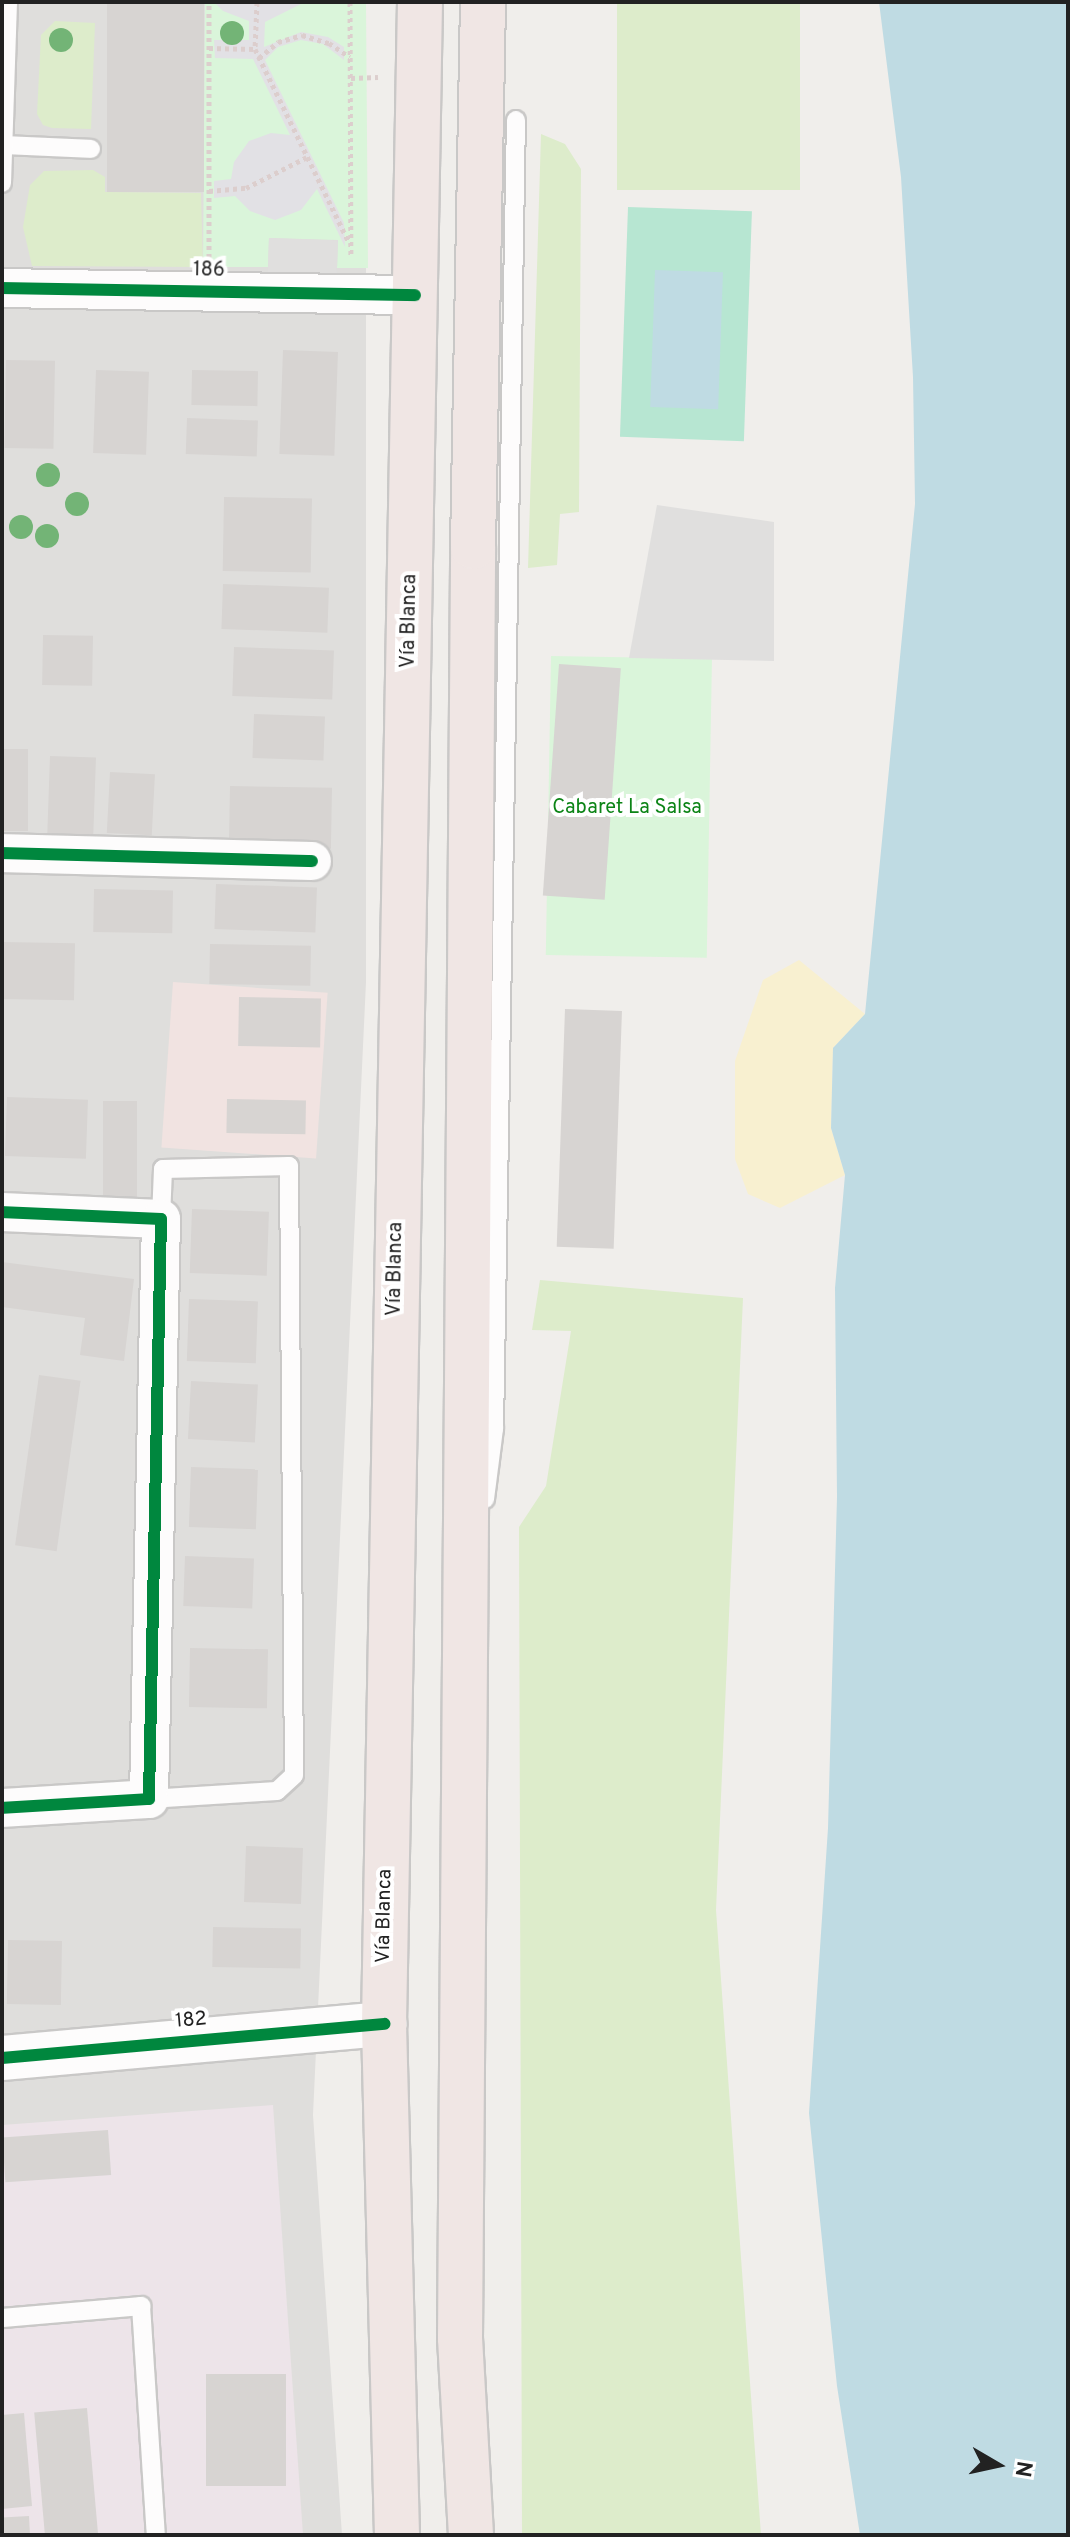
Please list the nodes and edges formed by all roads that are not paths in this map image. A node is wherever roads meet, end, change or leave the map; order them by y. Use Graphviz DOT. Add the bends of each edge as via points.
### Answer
graph roads {
  1 [pos="8,2"];
  2 [pos="420,2"];
  3 [pos="483,2"];
  4 [pos="516,120"];
  5 [pos="4,145"];
  6 [pos="91,149"];
  7 [pos="2,183"];
  8 [pos="2,288"];
  9 [pos="415,295"];
  10 [pos="2,853"];
  11 [pos="312,861"];
  12 [pos="2,1212"];
  13 [pos="161,1219"];
  14 [pos="466,1656"];
  15 [pos="149,1799"];
  16 [pos="2,1808"];
  17 [pos="384,2024"];
  18 [pos="2,2058"];
  19 [pos="2,2318"];
  20 [pos="156,2535"];
  21 [pos="397,2535"];
  22 [pos="471,2535"];
  1 -- 5 [label="lane"];
  2 -- 9 [label="highway, Vía Blanca"];
  3 -- 14 [label="highway" via="472,598"];
  4 -- 14 [label="lane" via="494,1429"];
  5 -- 6 [label="lane"];
  5 -- 7 [label="lane"];
  8 -- 9 [label="street, 186"];
  9 -- 17 [label="highway, Vía Blanca"];
  10 -- 11 [label="street"];
  12 -- 13 [label="street"];
  13 -- 15 [label="street"];
  13 -- 15 [label="lane" via="163,1169 289,1166 294,1775 277,1791"];
  14 -- 22 [label="highway" via="460,2338"];
  15 -- 16 [label="street"];
  17 -- 18 [label="street, 182"];
  17 -- 21 [label="highway, Vía Blanca"];
  19 -- 20 [label="lane" via="141,2306"];
}
